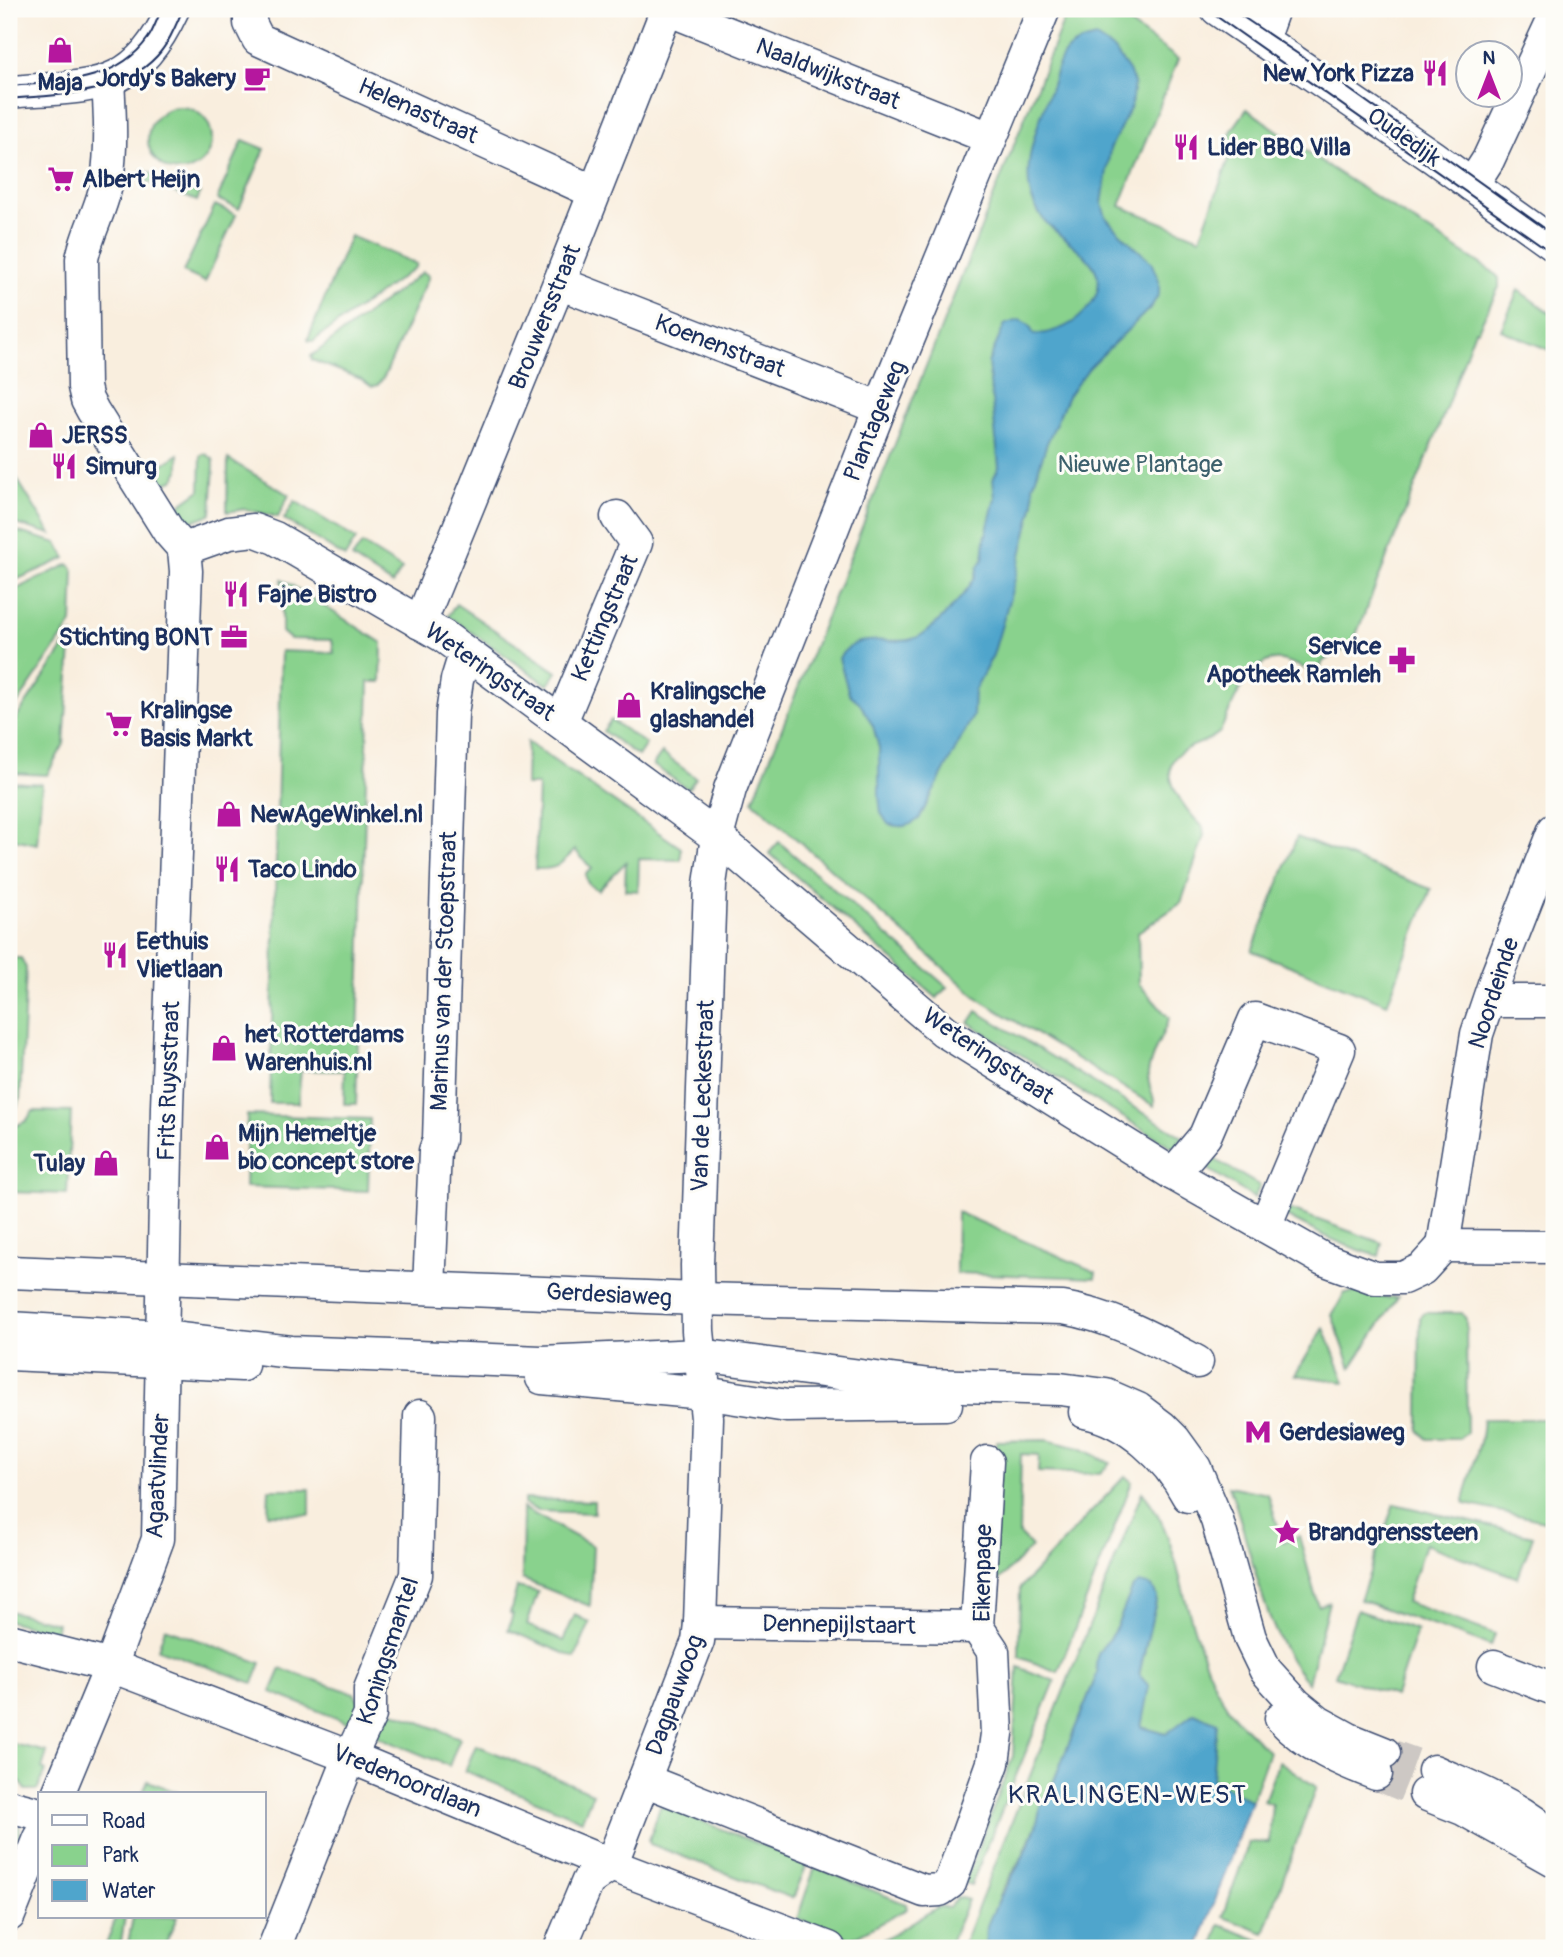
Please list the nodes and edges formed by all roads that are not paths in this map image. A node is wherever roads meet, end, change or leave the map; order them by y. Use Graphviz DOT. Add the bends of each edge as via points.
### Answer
graph roads {
  1 [pos="173,9"];
  2 [pos="667,9"];
  3 [pos="1044,9"];
  4 [pos="1217,9"];
  5 [pos="1273,9"];
  6 [pos="250,16"];
  7 [pos="1554,18"];
  8 [pos="1262,40"];
  9 [pos="108,82"];
  10 [pos="9,92"];
  11 [pos="989,138"];
  12 [pos="1472,184"];
  13 [pos="594,192"];
  14 [pos="1554,244"];
  15 [pos="559,283"];
  16 [pos="880,408"];
  17 [pos="617,517"];
  18 [pos="184,549"];
  19 [pos="420,623"];
  20 [pos="465,654"];
  21 [pos="561,722"];
  22 [pos="1554,830"];
  23 [pos="717,837"];
  24 [pos="1489,1001"];
  25 [pos="1554,1001"];
  26 [pos="1173,1174"];
  27 [pos="1265,1226"];
  28 [pos="1443,1246"];
  29 [pos="1554,1247"];
  30 [pos="9,1272"];
  31 [pos="164,1278"];
  32 [pos="429,1288"];
  33 [pos="698,1299"];
  34 [pos="9,1328"];
  35 [pos="162,1350"];
  36 [pos="9,1354"];
  37 [pos="700,1355"];
  38 [pos="1197,1362"];
  39 [pos="704,1393"];
  40 [pos="419,1416"];
  41 [pos="987,1462"];
  42 [pos="700,1623"];
  43 [pos="977,1627"];
  44 [pos="9,1640"];
  45 [pos="111,1666"];
  46 [pos="1494,1666"];
  47 [pos="1554,1689"];
  48 [pos="350,1757"];
  49 [pos="644,1780"];
  50 [pos="59,1792"];
  51 [pos="9,1806"];
  52 [pos="38,1813"];
  53 [pos="1554,1839"];
  54 [pos="38,1843"];
  55 [pos="1554,1860"];
  56 [pos="611,1865"];
  57 [pos="9,1915"];
  58 [pos="798,1943"];
  59 [pos="274,1948"];
  60 [pos="560,1948"];
  61 [pos="829,1948"];
  1 -- 9 [label="street" via="150,50"];
  2 -- 11 [label="street, Naaldwijkstraat"];
  2 -- 13 [label="street, Brouwersstraat"];
  3 -- 11 [label="street, Plantageweg"];
  4 -- 8 [label="street, Oudedijk"];
  5 -- 8 [label="street"];
  6 -- 13 [label="street, Helenastraat" via="258,39"];
  7 -- 12 [label="street" via="1488,160"];
  8 -- 12 [label="street, Oudedijk"];
  9 -- 10 [label="street"];
  9 -- 18 [label="street" via="107,182 82,259 84,387 93,411"];
  11 -- 16 [label="street, Plantageweg"];
  12 -- 14 [label="street, Oudedijk"];
  13 -- 15 [label="street, Brouwersstraat"];
  15 -- 16 [label="street, Koenenstraat"];
  15 -- 19 [label="street, Brouwersstraat"];
  16 -- 23 [label="street, Plantageweg" via="730,789"];
  17 -- 21 [label="street, Kettingstraat" via="636,543"];
  18 -- 19 [label="street, Weteringstraat" via="229,533 254,530"];
  18 -- 31 [label="street, Frits Ruysstraat"];
  19 -- 20 [label="street, Weteringstraat"];
  20 -- 21 [label="street, Weteringstraat"];
  20 -- 32 [label="street, Marinus van der Stoepstraat" via="452,714 439,1140"];
  21 -- 23 [label="street, Weteringstraat"];
  22 -- 24 [label="street, Noordeinde"];
  23 -- 26 [label="street, Weteringstraat" via="944,1031"];
  23 -- 33 [label="street, Van de Leckestraat" via="710,884"];
  24 -- 25 [label="street"];
  24 -- 28 [label="street, Noordeinde" via="1477,1034"];
  26 -- 27 [label="street, Weteringstraat"];
  26 -- 27 [label="street" via="1205,1136 1255,1019 1339,1050"];
  27 -- 28 [label="street, Weteringstraat" via="1323,1259 1375,1278 1403,1278 1422,1269"];
  28 -- 29 [label="street"];
  30 -- 31 [label="street, Gerdesiaweg"];
  31 -- 32 [label="street, Gerdesiaweg"];
  31 -- 35 [label="street, Frits Ruysstraat"];
  32 -- 33 [label="street, Gerdesiaweg"];
  33 -- 37 [label="street, Van de Leckestraat"];
  33 -- 38 [label="street, Gerdesiaweg" via="1063,1308 1129,1326"];
  34 -- 35 [label="street"];
  35 -- 36 [label="street"];
  35 -- 37 [label="street" via="541,1362"];
  35 -- 39 [label="street"];
  35 -- 45 [label="street, Agaatvlinder" via="158,1539"];
  37 -- 39 [label="street"];
  37 -- 39 [label="street" via="930,1385 1060,1389 1106,1395 1138,1409 1174,1439 1195,1468 1217,1520 1250,1638 1266,1671 1318,1722 1380,1763 1343,1762 1313,1745 1283,1722 1253,1687 1233,1645 1198,1517 1179,1480 1157,1454 1122,1426 1096,1414 1052,1405 787,1406"];
  39 -- 42 [label="street, Dagpauwoog"];
  40 -- 48 [label="street, Koningsmantel" via="416,1575 370,1689 370,1715"];
  41 -- 43 [label="street, Eikenpage"];
  42 -- 43 [label="street, Dennepijlstaart"];
  42 -- 49 [label="street, Dagpauwoog" via="698,1641"];
  43 -- 49 [label="street, Eikenpage" via="993,1651 997,1734 993,1763 950,1883 940,1890 924,1891"];
  44 -- 45 [label="street, Vredenoordlaan"];
  45 -- 48 [label="street, Vredenoordlaan"];
  45 -- 50 [label="street, Agaatvlinder"];
  46 -- 47 [label="street"];
  48 -- 56 [label="street, Vredenoordlaan"];
  48 -- 59 [label="street, Koningsmantel"];
  49 -- 56 [label="street, Dagpauwoog"];
  51 -- 52 [label="street"];
  53 -- 55 [label="street" via="1539,1824 1471,1787 1429,1782 1463,1809"];
  54 -- 57 [label="street"];
  56 -- 58 [label="street, Vredenoordlaan"];
  56 -- 60 [label="street" via="588,1881"];
  58 -- 61 [label="street, Vredenoordlaan"];
}
